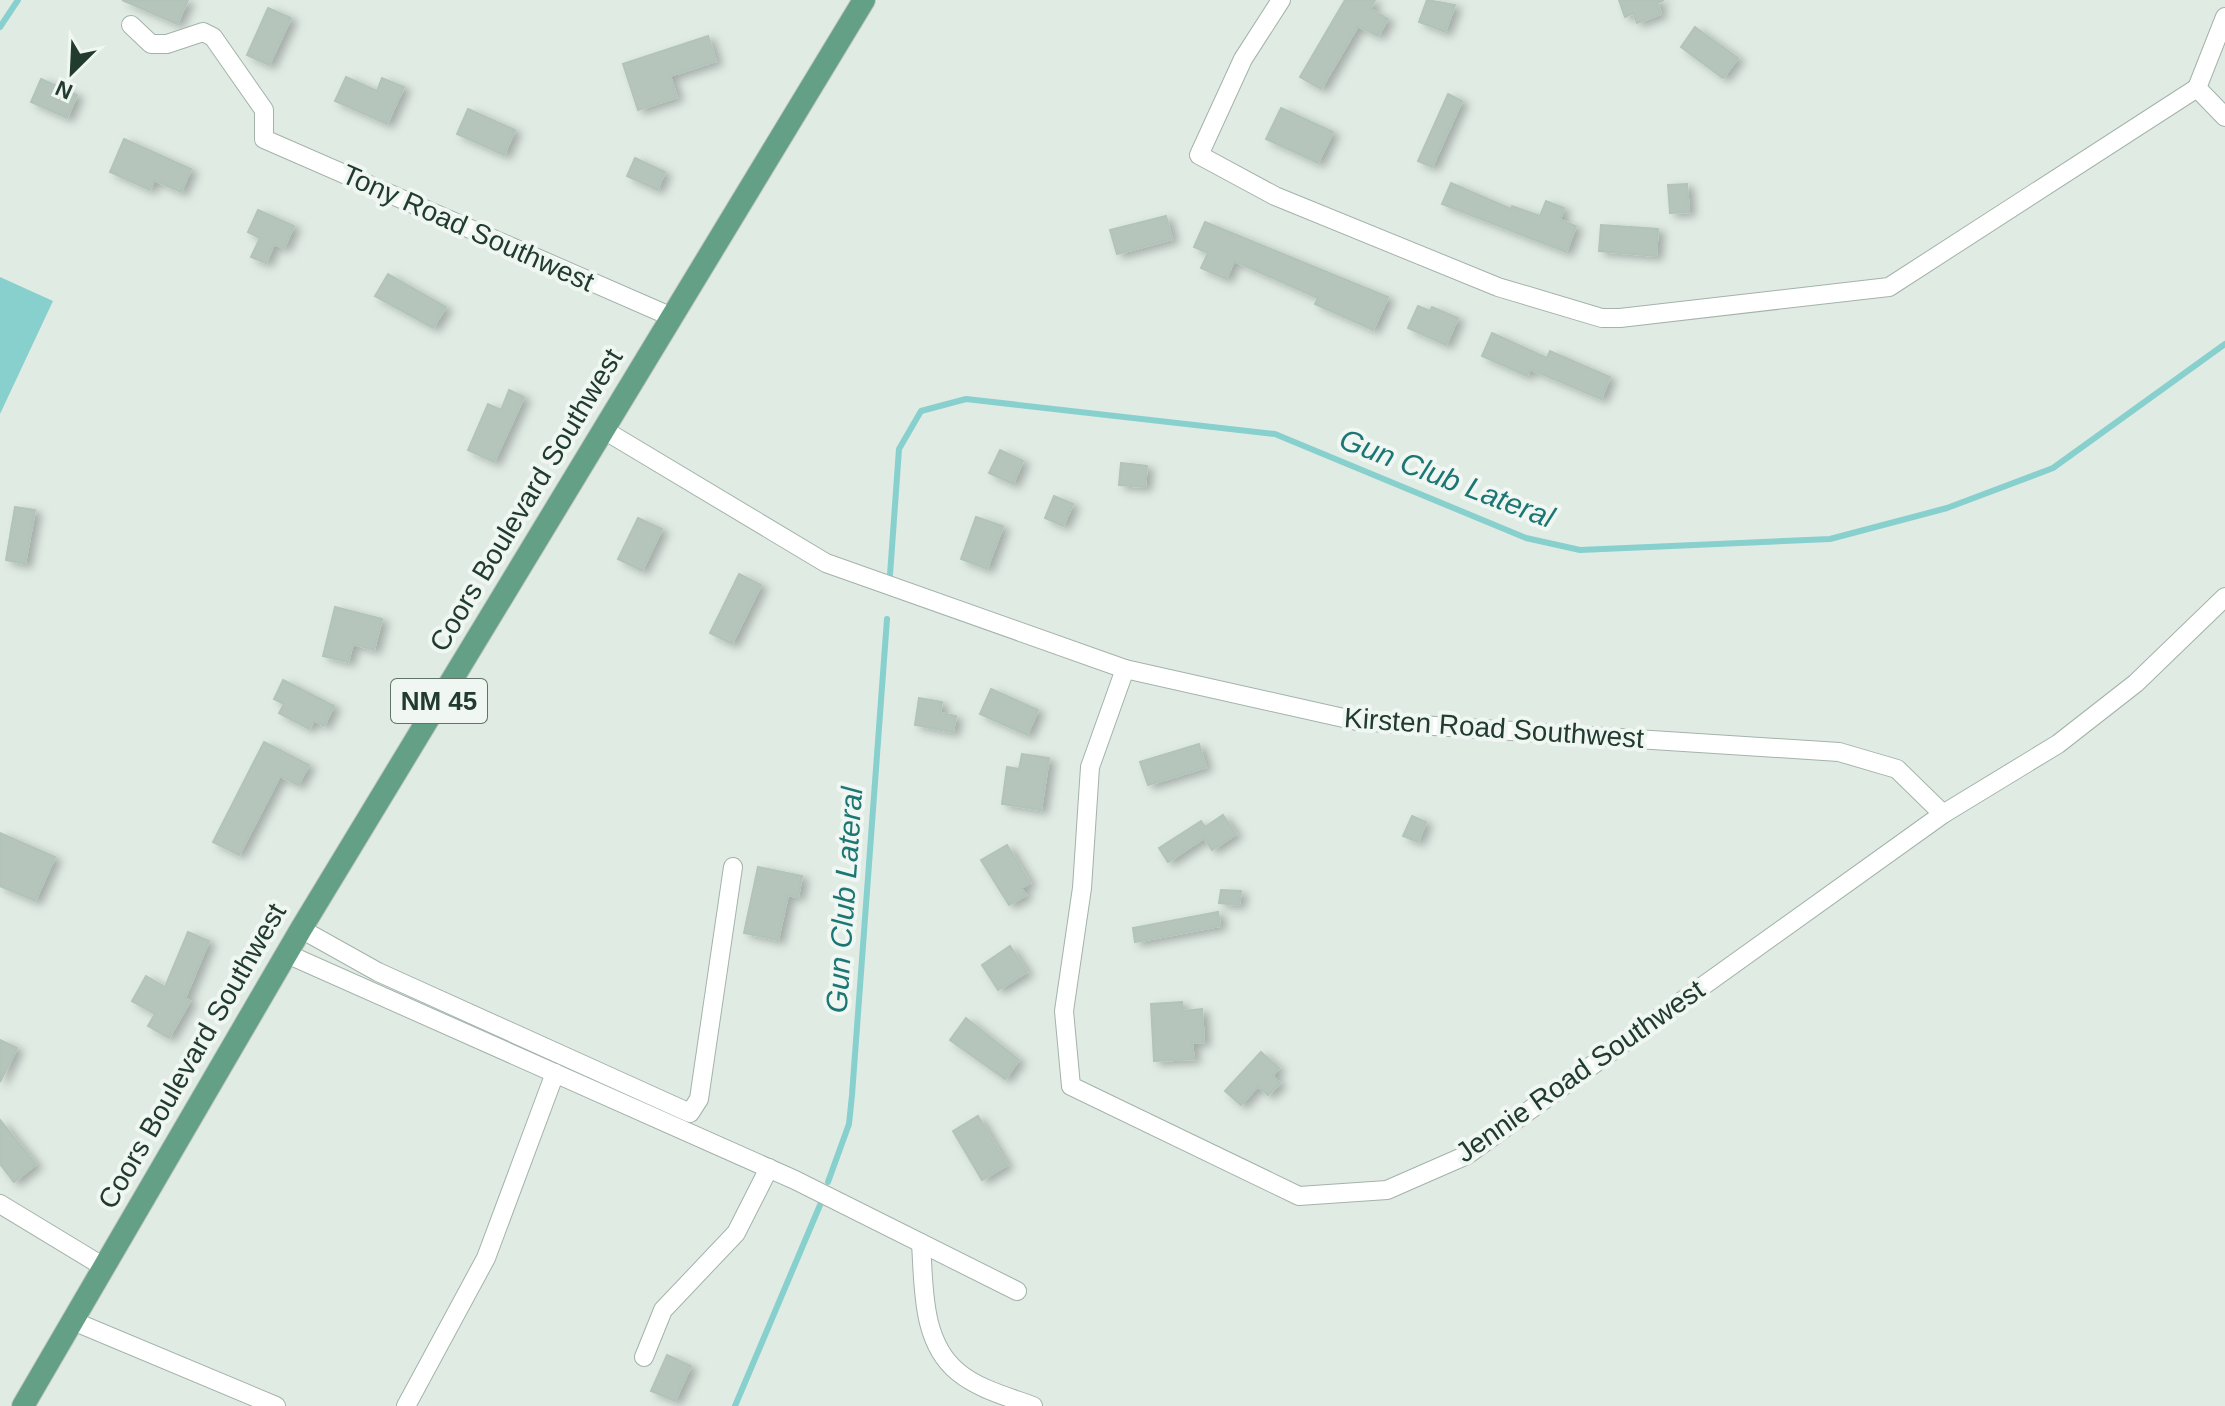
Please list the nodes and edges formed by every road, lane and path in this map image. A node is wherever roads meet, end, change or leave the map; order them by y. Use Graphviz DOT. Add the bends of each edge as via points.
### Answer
graph roads {
  1 [pos="864,0"];
  2 [pos="1281,0"];
  3 [pos="2225,17"];
  4 [pos="131,25"];
  5 [pos="2197,88"];
  6 [pos="2225,117"];
  7 [pos="672,317"];
  8 [pos="604,430"];
  9 [pos="2225,597"];
  10 [pos="1125,669"];
  11 [pos="1943,814"];
  12 [pos="733,867"];
  13 [pos="301,929"];
  14 [pos="287,954"];
  15 [pos="555,1073"];
  16 [pos="769,1168"];
  17 [pos="0,1204"];
  18 [pos="921,1243"];
  19 [pos="104,1267"];
  20 [pos="1017,1291"];
  21 [pos="73,1321"];
  22 [pos="644,1357"];
  23 [pos="23,1406"];
  24 [pos="276,1406"];
  25 [pos="406,1406"];
  26 [pos="1033,1406"];
  1 -- 7 [label="main road, Coors Boulevard Southwest / NM 45"];
  2 -- 5 [label="street" via="1243,59 1199,155 1275,196 1498,287 1602,318 1889,287"];
  3 -- 5 [label="street"];
  4 -- 7 [label="street, Tony Road Southwest" via="151,44 203,32 213,37 264,110 264,139"];
  5 -- 6 [label="street"];
  7 -- 8 [label="main road, Coors Boulevard Southwest / NM 45"];
  8 -- 10 [label="street, Kirsten Road Southwest" via="826,563"];
  8 -- 13 [label="main road, Coors Boulevard Southwest / NM 45"];
  9 -- 11 [label="street, Jennie Road Southwest" via="2136,683 2058,744"];
  10 -- 11 [label="street, Kirsten Road Southwest" via="1357,721 1839,752 1897,769"];
  10 -- 11 [label="street, Jennie Road Southwest" via="1090,767 1082,888 1064,1011 1071,1086 1299,1196 1387,1190 1467,1155"];
  12 -- 13 [label="street" via="699,1099 690,1113 378,972"];
  13 -- 14 [label="main road, Coors Boulevard Southwest / NM 45"];
  14 -- 15 [label="street"];
  14 -- 19 [label="main road, Coors Boulevard Southwest / NM 45"];
  15 -- 16 [label="street"];
  15 -- 25 [label="street" via="486,1258"];
  16 -- 18 [label="street"];
  16 -- 22 [label="street" via="736,1233 663,1310"];
  17 -- 19 [label="street"];
  18 -- 20 [label="street"];
  18 -- 26 [label="street" via="926,1312 937,1346 958,1372"];
  19 -- 21 [label="main road, Coors Boulevard Southwest / NM 45"];
  21 -- 23 [label="main road, Coors Boulevard Southwest / NM 45"];
  21 -- 24 [label="street"];
}
